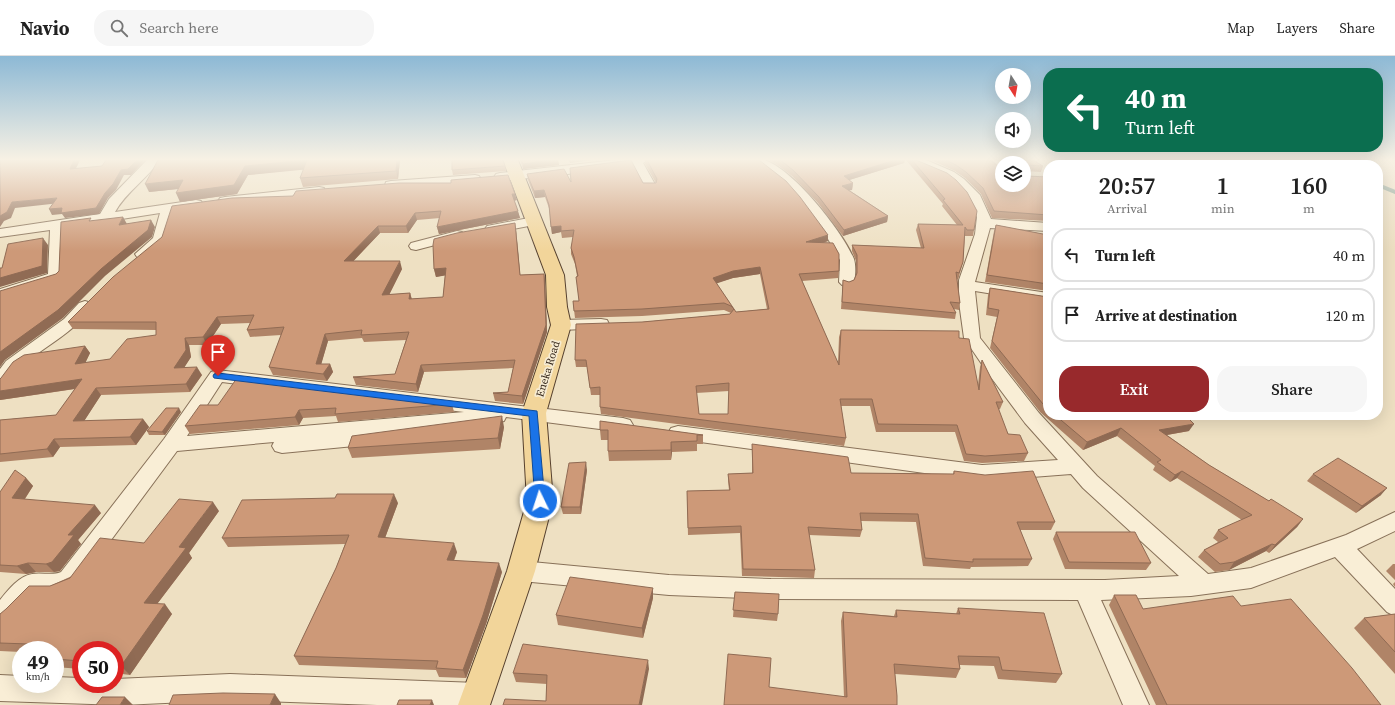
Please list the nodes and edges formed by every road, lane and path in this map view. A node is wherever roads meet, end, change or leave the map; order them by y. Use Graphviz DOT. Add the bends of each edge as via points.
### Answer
graph roads {
  1 [pos="126,190"];
  2 [pos="331,190"];
  3 [pos="522,190"];
  4 [pos="798,190"];
  5 [pos="968,190"];
  6 [pos="168,208"];
  7 [pos="105,217"];
  8 [pos="534,221"];
  9 [pos="983,223"];
  10 [pos="57,225"];
  11 [pos="1043,227"];
  12 [pos="0,233"];
  13 [pos="416,246"];
  14 [pos="129,265"];
  15 [pos="847,282"];
  16 [pos="967,285"];
  17 [pos="0,294"];
  18 [pos="96,296"];
  19 [pos="1043,297"];
  20 [pos="620,323"];
  21 [pos="561,325"];
  22 [pos="0,381"];
  23 [pos="534,413"];
  24 [pos="170,444"];
  25 [pos="1076,466"];
  26 [pos="1395,521"];
  27 [pos="1339,546"];
  28 [pos="521,571"];
  29 [pos="1202,584"];
  30 [pos="1085,590"];
  31 [pos="1395,605"];
  32 [pos="0,617"];
  33 [pos="0,688"];
  34 [pos="476,700"];
  35 [pos="1136,705"];
  1 -- 7 [label="street" via="114,202"];
  2 -- 6 [label="street" via="266,195"];
  3 -- 8 [label="main road, Eneka Road"];
  4 -- 15 [label="street" via="835,238 846,260"];
  5 -- 9 [label="street" via="984,217"];
  6 -- 7 [label="street"];
  6 -- 14 [label="street" via="160,240"];
  7 -- 10 [label="street"];
  8 -- 13 [label="street"];
  8 -- 21 [label="main road, Eneka Road" via="555,275"];
  9 -- 11 [label="street"];
  9 -- 16 [label="street"];
  10 -- 12 [label="street"];
  10 -- 17 [label="street" via="56,277"];
  16 -- 19 [label="street"];
  16 -- 25 [label="street" via="972,338 1032,418"];
  18 -- 22 [label="street" via="70,322 12,365"];
  20 -- 21 [label="street"];
  21 -- 23 [label="main road, Eneka Road"];
  23 -- 23 [label="street" via="379,436 282,446 503,417"];
  23 -- 24 [label="street"];
  23 -- 24 [label="street" via="218,376"];
  23 -- 25 [label="street" via="982,473"];
  23 -- 28 [label="main road, Eneka Road" via="540,501"];
  24 -- 32 [label="street" via="69,579 59,584 32,584"];
  25 -- 29 [label="street" via="1090,482"];
  26 -- 27 [label="street"];
  27 -- 29 [label="street" via="1251,578"];
  27 -- 31 [label="street"];
  28 -- 30 [label="street" via="669,585 755,588"];
  28 -- 34 [label="main road, Eneka Road"];
  29 -- 30 [label="street"];
  30 -- 35 [label="street"];
  33 -- 34 [label="street" via="122,692 230,687"];
}
